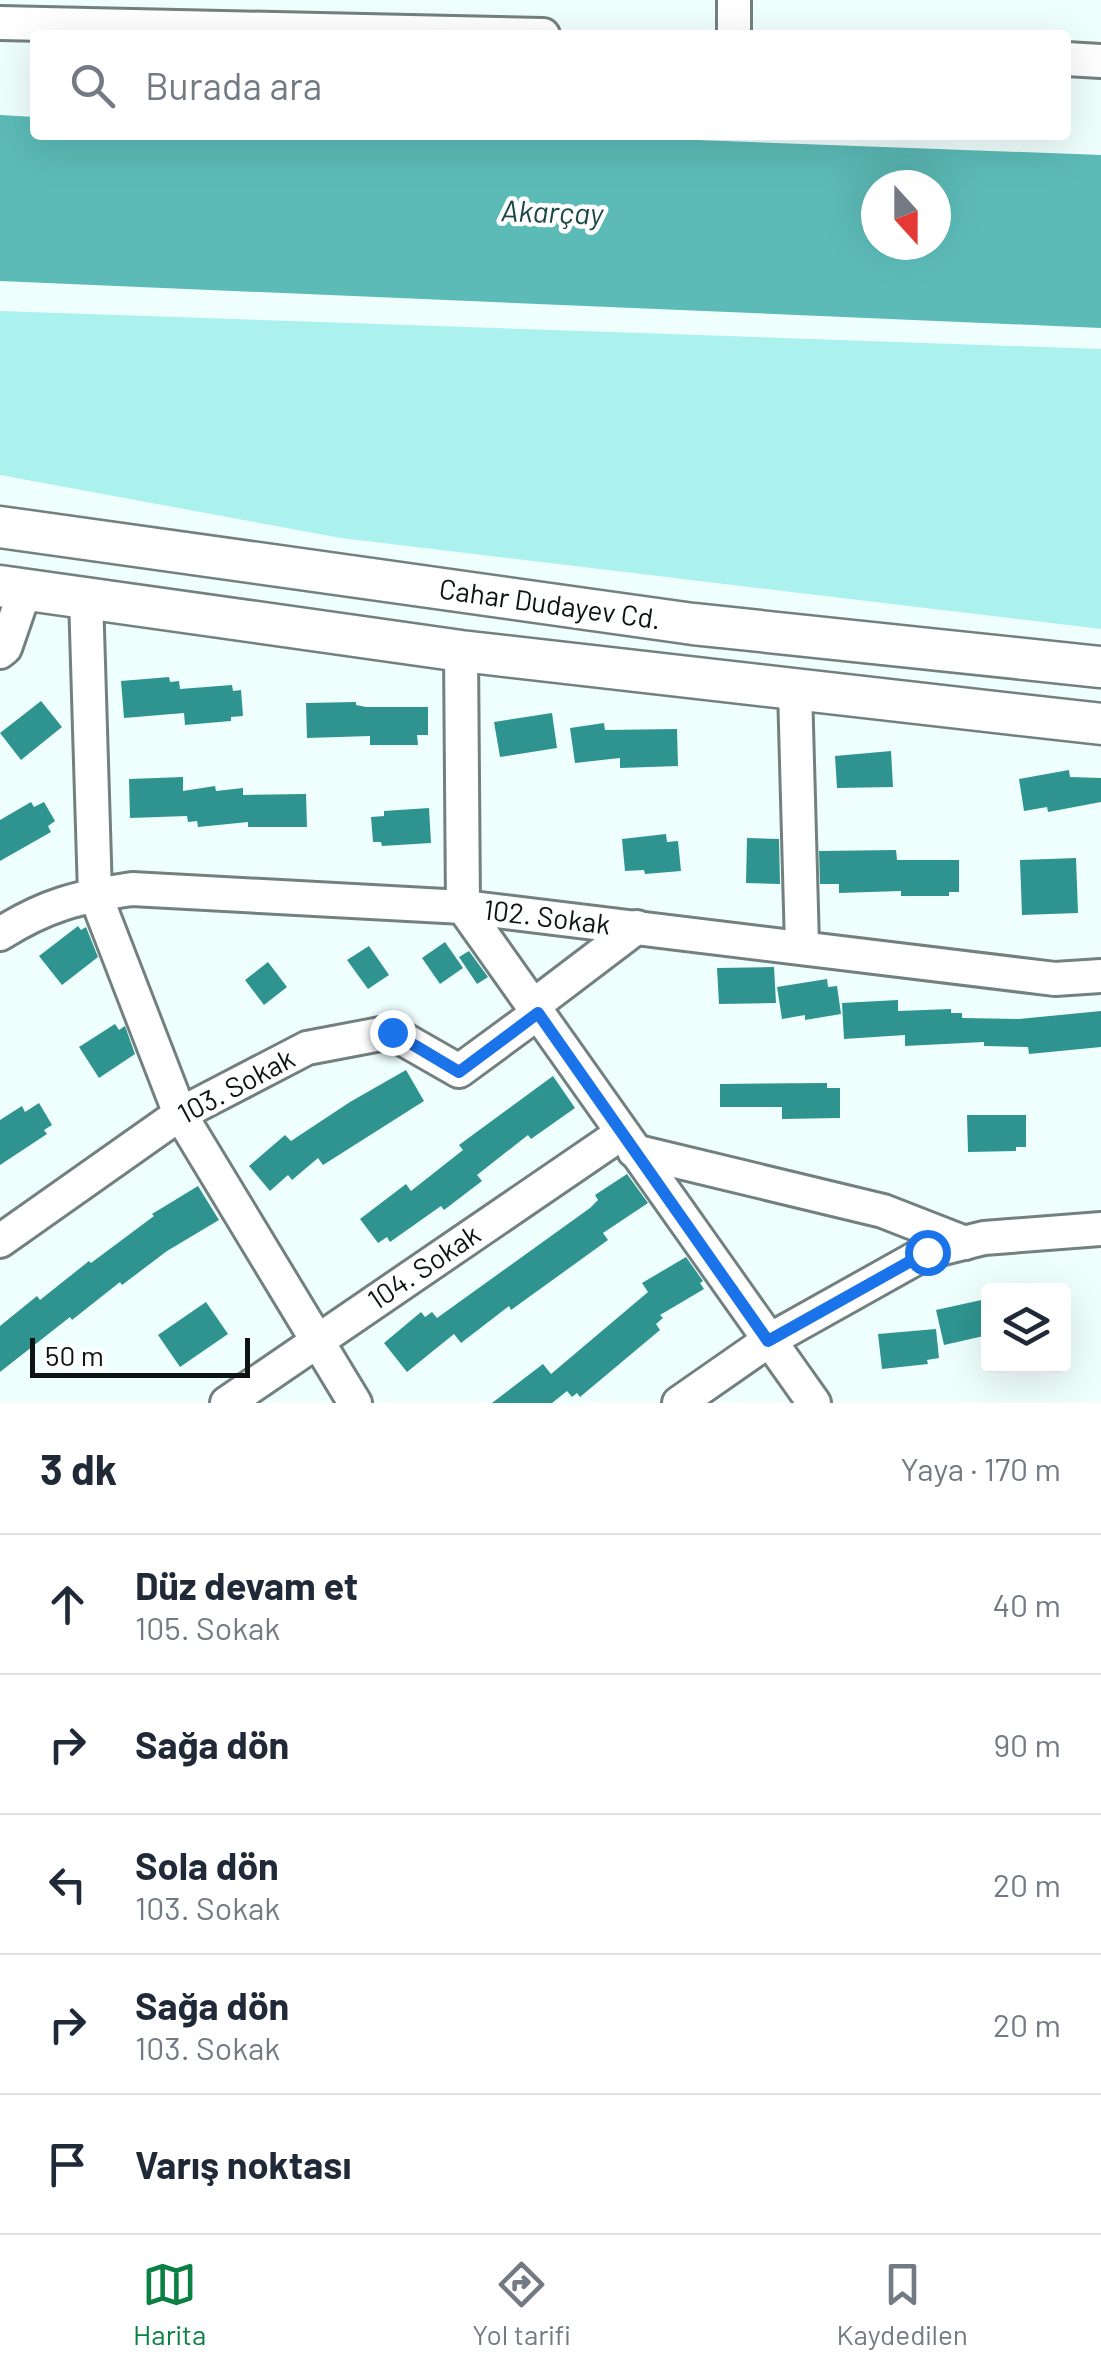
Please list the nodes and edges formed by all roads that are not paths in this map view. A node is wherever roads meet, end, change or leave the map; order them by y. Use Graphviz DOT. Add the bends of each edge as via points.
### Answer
graph roads {
  1 [pos="734,0"];
  2 [pos="162,13"];
  3 [pos="0,23"];
  4 [pos="456,30"];
  5 [pos="734,30"];
  6 [pos="1071,59"];
  7 [pos="1101,61"];
  8 [pos="0,527"];
  9 [pos="13,588"];
  10 [pos="86,596"];
  11 [pos="460,651"];
  12 [pos="0,652"];
  13 [pos="1101,666"];
  14 [pos="795,689"];
  15 [pos="1101,724"];
  16 [pos="95,894"];
  17 [pos="463,907"];
  18 [pos="638,927"];
  19 [pos="0,934"];
  20 [pos="802,946"];
  21 [pos="1101,976"];
  22 [pos="535,1010"];
  23 [pos="180,1114"];
  24 [pos="628,1142"];
  25 [pos="1101,1229"];
  26 [pos="0,1242"];
  27 [pos="964,1243"];
  28 [pos="318,1339"];
  29 [pos="768,1341"];
  30 [pos="227,1403"];
  31 [pos="356,1403"];
  32 [pos="679,1403"];
  33 [pos="814,1403"];
  1 -- 5 [label="street"];
  2 -- 3 [label="street"];
  2 -- 4 [label="street"];
  6 -- 7 [label="street"];
  8 -- 13 [label="main road, Cahar Dudayev Cd." via="693,624"];
  9 -- 10 [label="main road, Cahar Dudayev Cd."];
  9 -- 12 [label="street"];
  10 -- 11 [label="main road, Cahar Dudayev Cd."];
  10 -- 16 [label="street"];
  11 -- 14 [label="main road, Cahar Dudayev Cd."];
  11 -- 17 [label="street"];
  14 -- 15 [label="main road, Cahar Dudayev Cd."];
  14 -- 20 [label="street"];
  16 -- 17 [label="street, 102. Sokak" via="132,889"];
  16 -- 19 [label="street, 102. Sokak" via="37,911"];
  16 -- 23 [label="street"];
  17 -- 18 [label="street, 102. Sokak"];
  17 -- 22 [label="street"];
  18 -- 20 [label="street, 102. Sokak"];
  18 -- 22 [label="street"];
  20 -- 21 [label="street, 102. Sokak" via="1056,978"];
  22 -- 23 [label="street, 103. Sokak" via="459,1072 392,1032 307,1048"];
  22 -- 24 [label="street"];
  23 -- 26 [label="street, 103. Sokak"];
  23 -- 28 [label="street"];
  24 -- 27 [label="street" via="884,1211"];
  24 -- 28 [label="street, 104. Sokak"];
  24 -- 29 [label="street"];
  25 -- 27 [label="street"];
  27 -- 29 [label="street" via="927,1252"];
  28 -- 30 [label="street, 104. Sokak"];
  28 -- 31 [label="street"];
  29 -- 32 [label="street"];
  29 -- 33 [label="street"];
}
